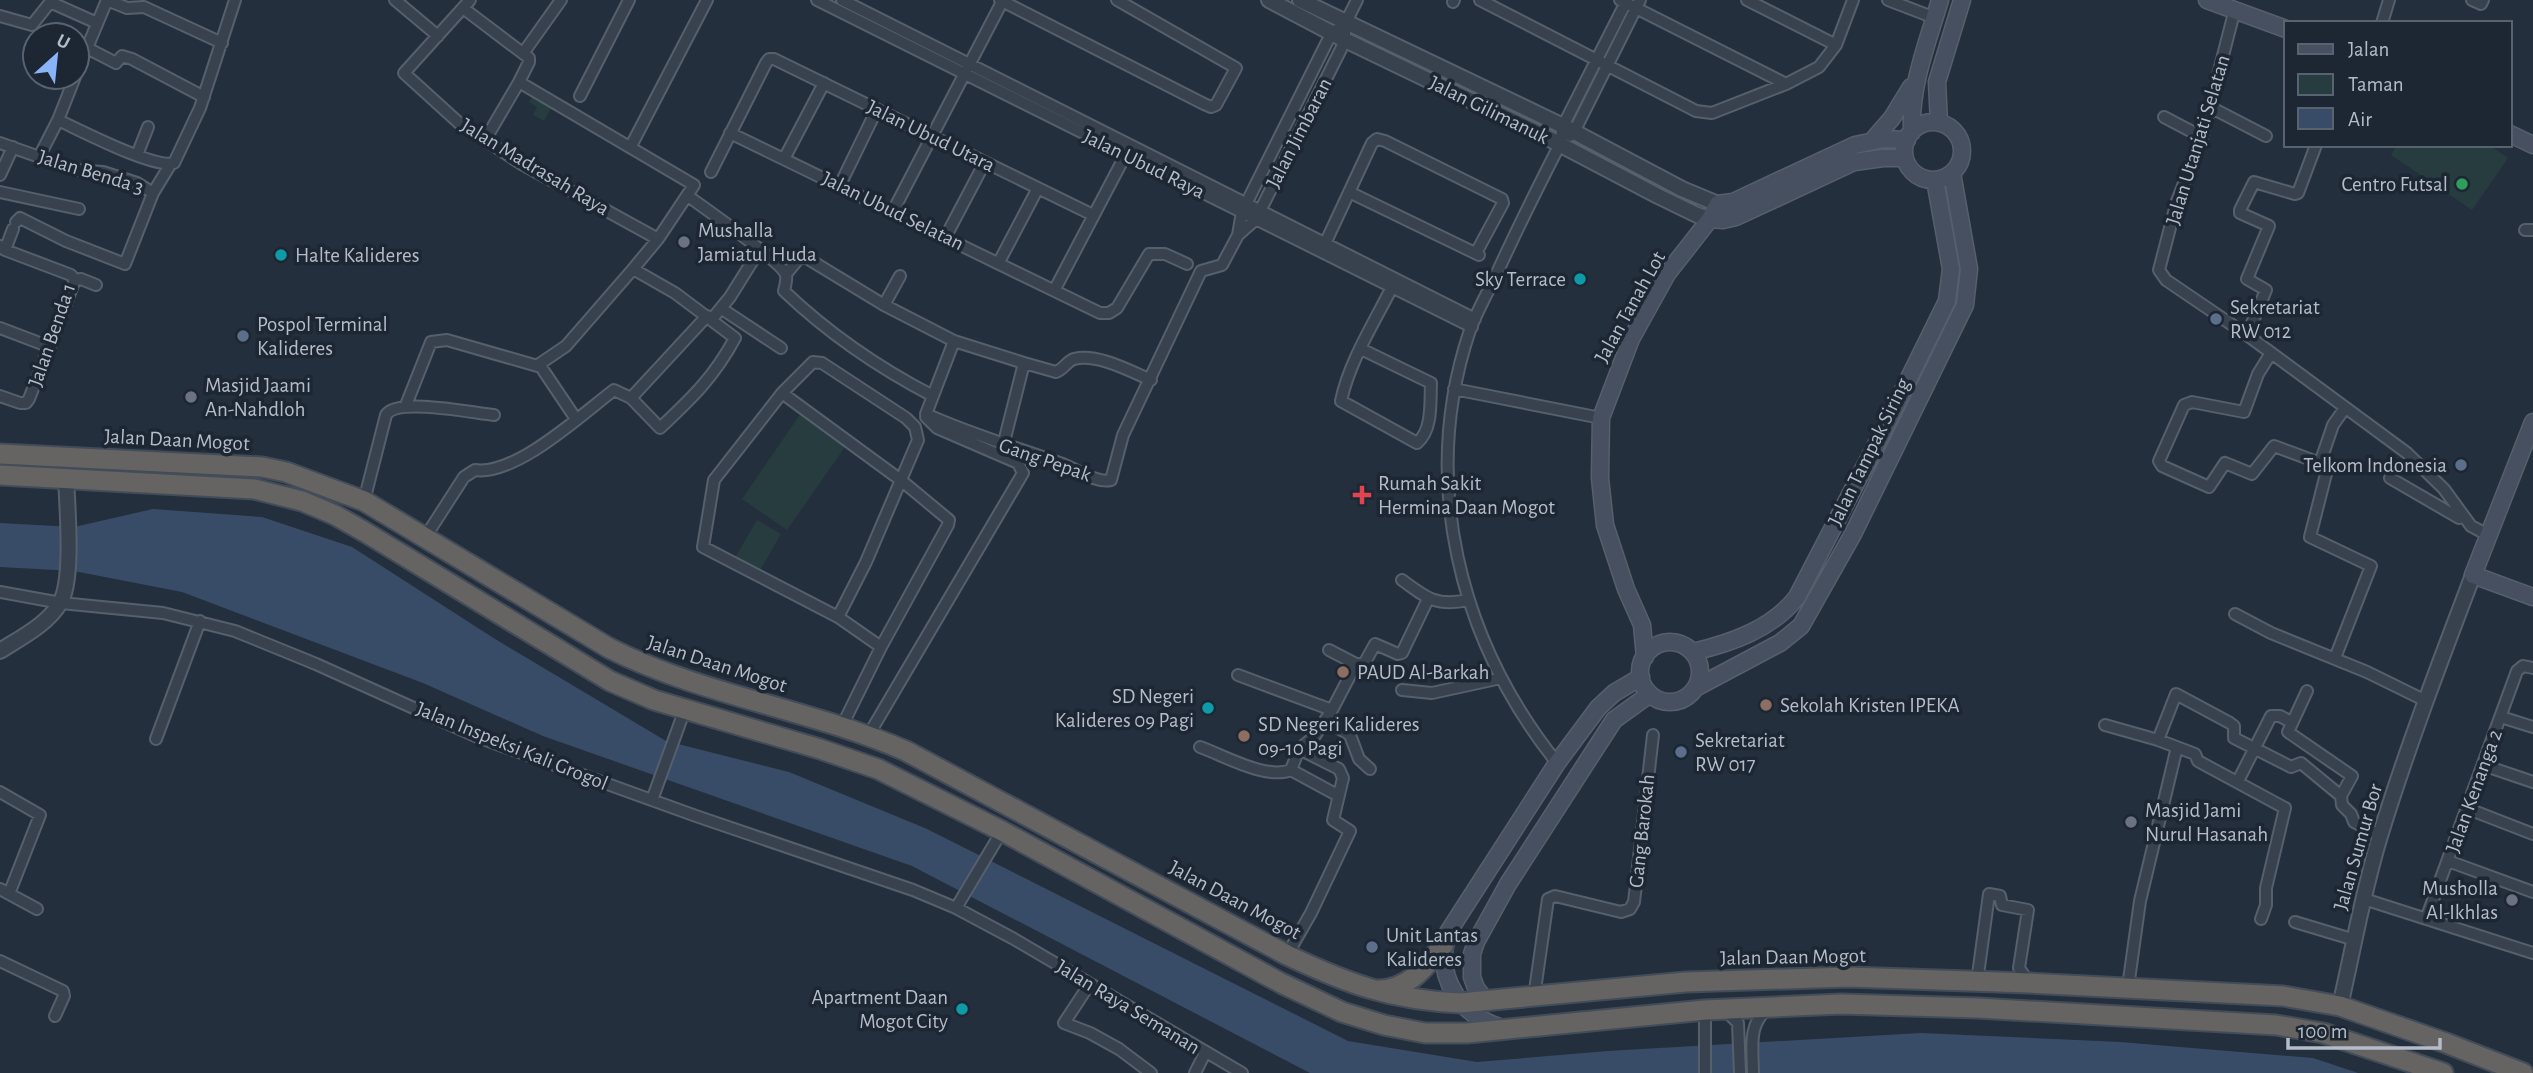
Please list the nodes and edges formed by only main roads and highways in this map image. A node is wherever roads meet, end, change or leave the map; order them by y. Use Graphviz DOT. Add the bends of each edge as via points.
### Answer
graph roads {
  1 [pos="1940,0"];
  2 [pos="1962,0"];
  3 [pos="2207,0"];
  4 [pos="2284,28"];
  5 [pos="1920,62"];
  6 [pos="1939,123"];
  7 [pos="2512,135"];
  8 [pos="1909,136"];
  9 [pos="1872,141"];
  10 [pos="2533,145"];
  11 [pos="1905,158"];
  12 [pos="1952,173"];
  13 [pos="1935,180"];
  14 [pos="1714,211"];
  15 [pos="2533,422"];
  16 [pos="0,454"];
  17 [pos="278,473"];
  18 [pos="0,475"];
  19 [pos="254,489"];
  20 [pos="302,501"];
  21 [pos="2533,597"];
  22 [pos="1642,625"];
  23 [pos="1662,644"];
  24 [pos="1693,652"];
  25 [pos="1645,657"];
  26 [pos="1641,677"];
  27 [pos="1697,687"];
  28 [pos="1650,694"];
  29 [pos="1485,871"];
  30 [pos="1138,874"];
  31 [pos="1157,884"];
  32 [pos="1508,884"];
  33 [pos="1126,898"];
  34 [pos="1144,908"];
  35 [pos="1444,944"];
  36 [pos="1974,982"];
  37 [pos="1371,990"];
  38 [pos="1487,1002"];
  39 [pos="1460,1003"];
  40 [pos="1954,1008"];
  41 [pos="1991,1009"];
  42 [pos="1508,1030"];
  43 [pos="2431,1071"];
  44 [pos="2523,1073"];
  1 -- 5 [label="main road"];
  2 -- 6 [label="main road" via="1938,76"];
  3 -- 4 [label="main road"];
  5 -- 8 [label="main road"];
  5 -- 9 [label="main road" via="1909,92"];
  6 -- 8 [label="main road" via="1920,126"];
  6 -- 12 [label="main road" via="1953,131 1961,144 1961,160"];
  7 -- 10 [label="main road"];
  8 -- 9 [label="main road"];
  8 -- 11 [label="main road"];
  9 -- 14 [label="main road" via="1848,147"];
  11 -- 13 [label="main road" via="1912,171"];
  11 -- 14 [label="main road" via="1854,162 1736,217 1723,220"];
  12 -- 13 [label="main road"];
  12 -- 27 [label="main road, Jalan Tampak Siring" via="1969,269 1965,305 1853,534 1801,626 1780,643"];
  13 -- 24 [label="main road, Jalan Tampak Siring" via="1951,261 1950,291 1879,439 1786,611 1725,644"];
  14 -- 22 [label="main road, Jalan Tanah Lot" via="1667,274 1631,339 1601,418 1605,525"];
  15 -- 21 [label="main road, Jalan Sumur Bor" via="2476,527 2473,575"];
  16 -- 17 [label="highway, Jalan Daan Mogot" via="262,467"];
  17 -- 19 [label="highway"];
  17 -- 20 [label="highway" via="284,487"];
  17 -- 30 [label="highway, Jalan Daan Mogot" via="364,501 645,666 868,736 929,762"];
  18 -- 19 [label="highway, Jalan Daan Mogot"];
  19 -- 20 [label="highway, Jalan Daan Mogot"];
  20 -- 33 [label="highway, Jalan Daan Mogot" via="365,532 610,681 684,712 878,769 998,838"];
  22 -- 23 [label="main road, Jalan Tanah Lot"];
  22 -- 25 [label="main road, Jalan Tanah Lot"];
  23 -- 24 [label="main road" via="1678,643"];
  23 -- 25 [label="main road"];
  24 -- 27 [label="main road" via="1700,669"];
  25 -- 26 [label="main road"];
  26 -- 28 [label="main road"];
  26 -- 29 [label="main road" via="1598,708"];
  27 -- 28 [label="main road" via="1680,701 1659,700"];
  28 -- 32 [label="main road" via="1614,720"];
  29 -- 32 [label="main road" via="1492,886"];
  29 -- 35 [label="main road"];
  30 -- 31 [label="highway, Jalan Daan Mogot"];
  30 -- 33 [label="highway"];
  31 -- 34 [label="highway"];
  31 -- 37 [label="highway, Jalan Daan Mogot" via="1287,955"];
  32 -- 38 [label="main road" via="1472,954 1472,977"];
  33 -- 34 [label="highway, Jalan Daan Mogot"];
  34 -- 42 [label="highway, Jalan Daan Mogot" via="1281,983 1354,1016 1425,1033"];
  35 -- 37 [label="highway" via="1405,985"];
  35 -- 39 [label="main road" via="1448,983"];
  36 -- 38 [label="highway, Jalan Daan Mogot" via="1847,978 1686,982"];
  36 -- 40 [label="highway" via="1961,985 1964,994"];
  36 -- 41 [label="highway"];
  36 -- 44 [label="highway, Jalan Daan Mogot" via="2283,996 2340,1006"];
  37 -- 39 [label="highway, Jalan Daan Mogot" via="1409,1000"];
  38 -- 39 [label="highway, Jalan Daan Mogot"];
  39 -- 42 [label="main road" via="1486,1023"];
  40 -- 41 [label="highway, Jalan Daan Mogot"];
  40 -- 42 [label="highway, Jalan Daan Mogot" via="1774,1005"];
  41 -- 43 [label="highway, Jalan Daan Mogot" via="2276,1025 2323,1033"];
}
